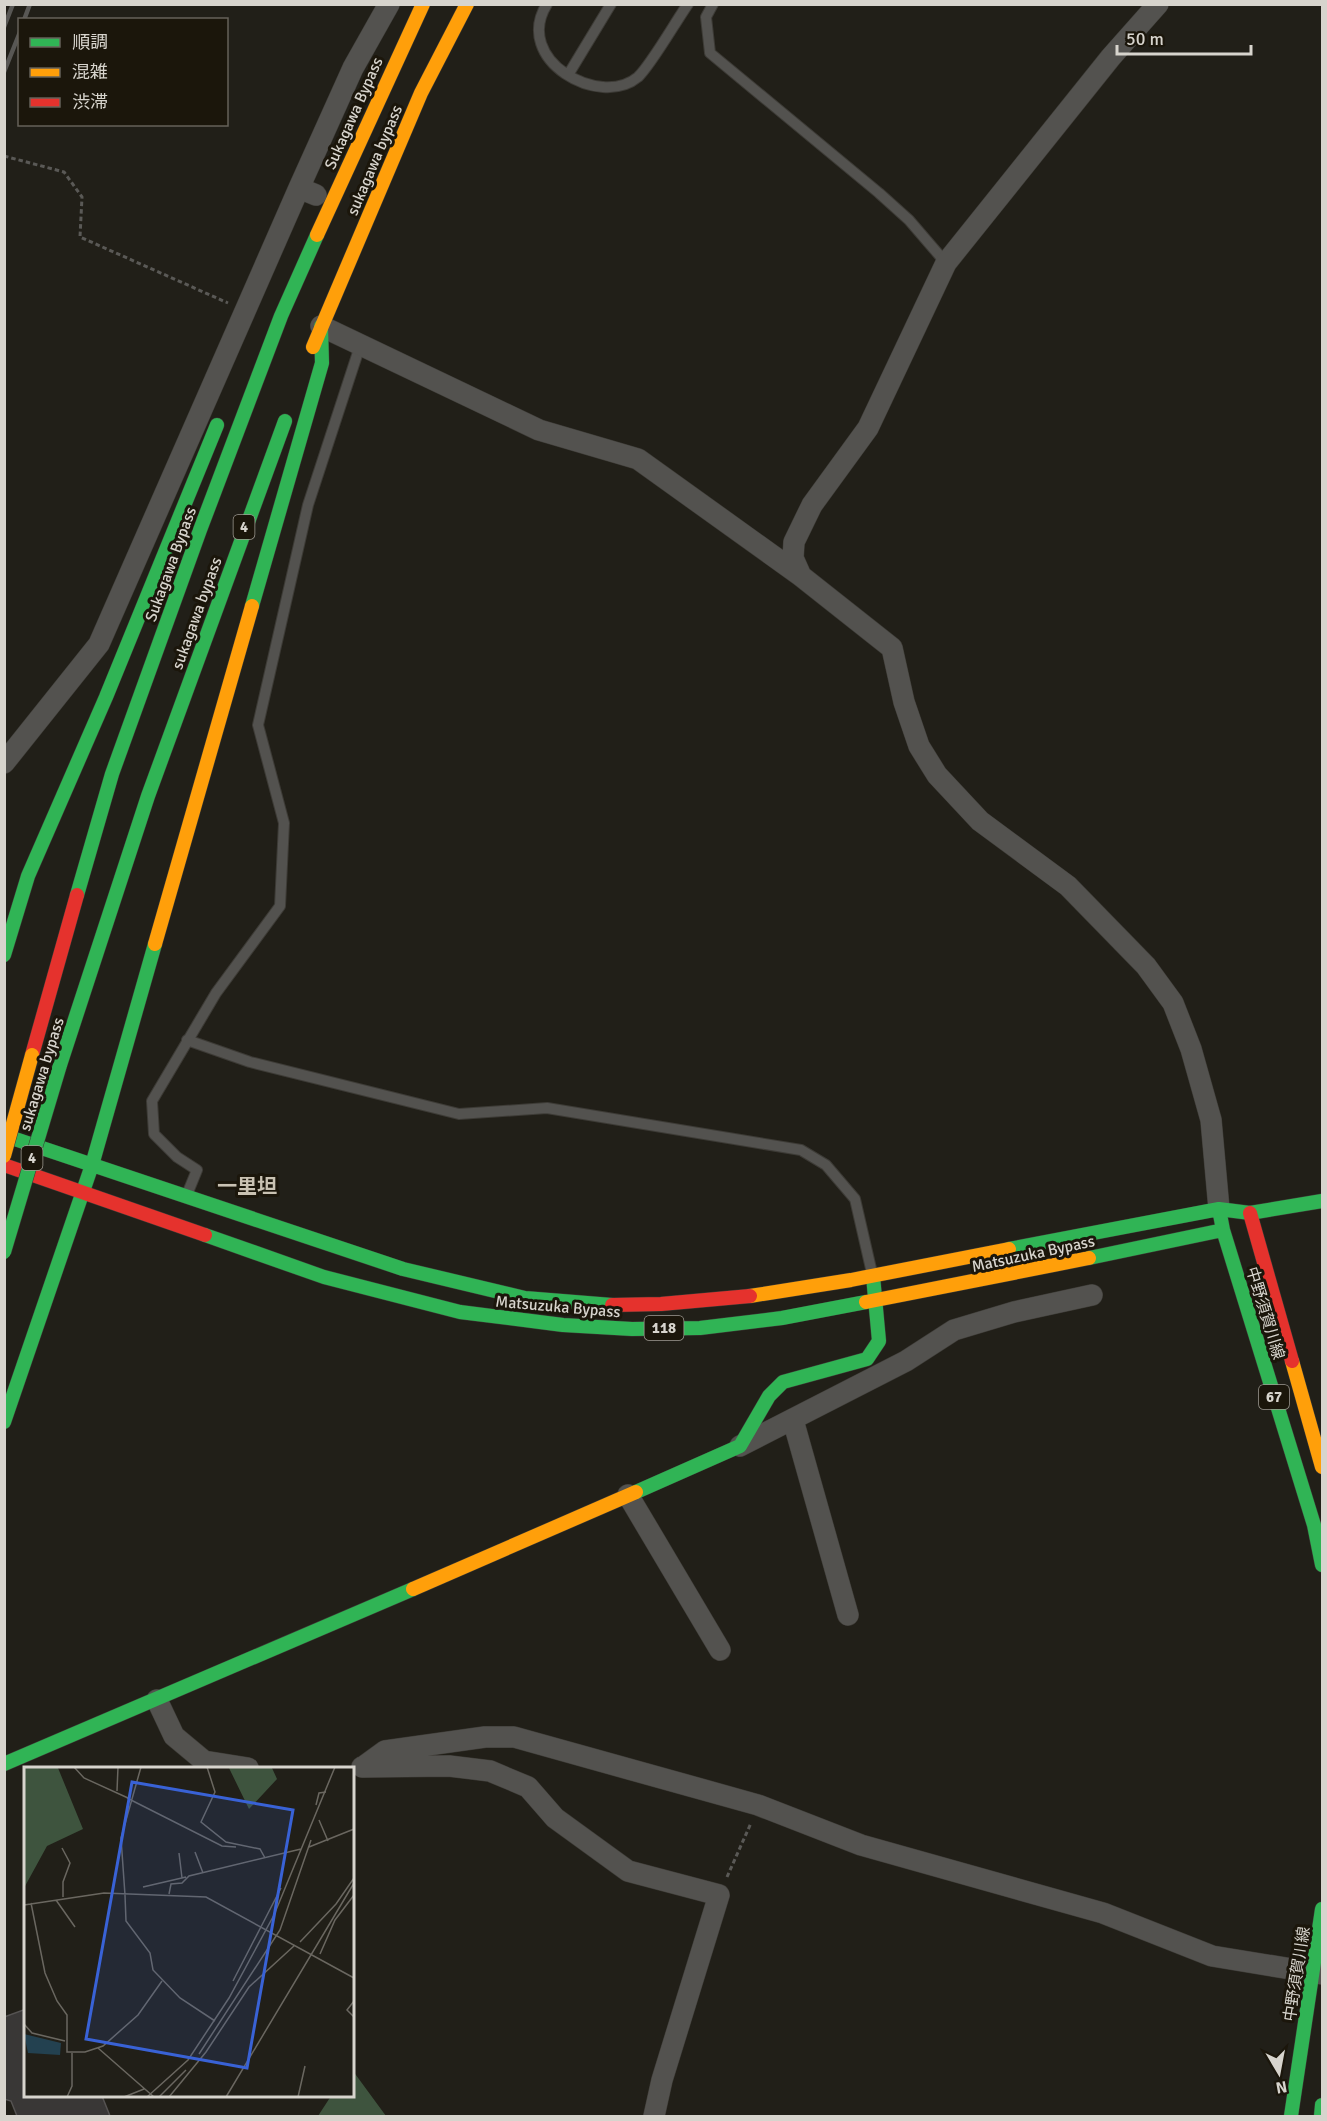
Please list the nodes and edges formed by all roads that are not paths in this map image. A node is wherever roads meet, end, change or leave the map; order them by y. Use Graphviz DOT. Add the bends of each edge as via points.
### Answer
graph roads {
  1 [pos="388,4"];
  2 [pos="423,4"];
  3 [pos="467,4"];
  4 [pos="547,4"];
  5 [pos="611,4"];
  6 [pos="688,4"];
  7 [pos="713,4"];
  8 [pos="1158,4"];
  9 [pos="403,43"];
  10 [pos="568,75"];
  11 [pos="368,90"];
  12 [pos="946,263"];
  13 [pos="321,326"];
  14 [pos="361,343"];
  15 [pos="309,359"];
  16 [pos="292,402"];
  17 [pos="223,411"];
  18 [pos="152,521"];
  19 [pos="171,532"];
  20 [pos="801,576"];
  21 [pos="4,763"];
  22 [pos="4,955"];
  23 [pos="187,1040"];
  24 [pos="4,1135"];
  25 [pos="4,1156"];
  26 [pos="4,1165"];
  27 [pos="92,1165"];
  28 [pos="84,1192"];
  29 [pos="187,1195"];
  30 [pos="1323,1201"];
  31 [pos="1220,1209"];
  32 [pos="1250,1213"];
  33 [pos="1222,1230"];
  34 [pos="4,1252"];
  35 [pos="873,1276"];
  36 [pos="1092,1295"];
  37 [pos="875,1301"];
  38 [pos="793,1420"];
  39 [pos="4,1422"];
  40 [pos="740,1446"];
  41 [pos="1323,1467"];
  42 [pos="628,1495"];
  43 [pos="1323,1565"];
  44 [pos="848,1615"];
  45 [pos="720,1650"];
  46 [pos="157,1700"];
  47 [pos="4,1764"];
  48 [pos="242,1767"];
  49 [pos="358,1768"];
  50 [pos="1323,1909"];
  51 [pos="1318,1977"];
  52 [pos="1323,2105"];
  53 [pos="654,2116"];
  54 [pos="1291,2116"];
  55 [pos="1321,2116"];
  1 -- 18 [label="street" via="353,68 343,115 312,193 246,311"];
  2 -- 9 [label="main road, Sukagawa Bypass / 4"];
  3 -- 13 [label="main road, sukagawa bypass" via="421,93"];
  4 -- 10 [label="lane" via="539,31 540,45 547,60"];
  5 -- 10 [label="lane"];
  6 -- 10 [label="lane" via="638,77 602,86"];
  7 -- 12 [label="lane" via="706,17 710,53 879,193 909,220"];
  8 -- 12 [label="street" via="1110,57"];
  9 -- 11 [label="main road" via="378,71"];
  9 -- 25 [label="main road, Sukagawa Bypass / 4, bridge" via="281,315 112,774"];
  12 -- 20 [label="street" via="868,428 812,505 794,542 793,558"];
  13 -- 14 [label="street"];
  13 -- 15 [label="main road, sukagawa bypass"];
  13 -- 27 [label="main road" via="322,363"];
  14 -- 20 [label="street" via="539,430 638,459"];
  14 -- 23 [label="lane" via="308,505 258,725 284,823 280,906"];
  16 -- 34 [label="main road, sukagawa bypass / 4, bridge" via="148,796"];
  17 -- 19 [label="main road"];
  18 -- 19 [label="street"];
  18 -- 21 [label="street" via="99,644"];
  19 -- 22 [label="main road" via="106,697 28,876"];
  20 -- 31 [label="street" via="892,648 919,746 937,775 980,821 1068,886 1165,989 1191,1048 1211,1119"];
  23 -- 29 [label="lane" via="152,1101 154,1134 196,1170"];
  23 -- 35 [label="lane" via="250,1062 459,1114 547,1108 801,1150 826,1165 855,1199"];
  24 -- 27 [label="main road, 118"];
  26 -- 28 [label="main road, 118"];
  27 -- 28 [label="main road"];
  27 -- 29 [label="main road, Matsuzuka Bypass / 118"];
  28 -- 37 [label="main road, Matsuzuka Bypass / 118" via="324,1277 460,1312 632,1329 700,1328"];
  28 -- 39 [label="main road"];
  29 -- 35 [label="main road, Matsuzuka Bypass / 118" via="393,1266 465,1286 568,1303 687,1301"];
  30 -- 32 [label="main road, Matsuzuka Bypass / 118"];
  31 -- 32 [label="main road, Matsuzuka Bypass / 118"];
  31 -- 33 [label="main road, 中野須賀川線 / 67"];
  31 -- 35 [label="main road, Matsuzuka Bypass / 118"];
  32 -- 33 [label="main road, Matsuzuka Bypass / 118"];
  32 -- 41 [label="main road, 中野須賀川線 / 67"];
  33 -- 37 [label="main road, Matsuzuka Bypass / 118"];
  33 -- 43 [label="main road, 中野須賀川線 / 67"];
  35 -- 37 [label="main road"];
  36 -- 38 [label="street" via="954,1330 906,1361"];
  37 -- 40 [label="main road" via="879,1341 867,1359 783,1382 769,1396"];
  38 -- 40 [label="street"];
  38 -- 44 [label="street"];
  40 -- 42 [label="main road"];
  42 -- 45 [label="street"];
  42 -- 46 [label="main road"];
  46 -- 47 [label="main road"];
  46 -- 48 [label="street" via="174,1736 204,1761"];
  49 -- 51 [label="street" via="385,1751 477,1737 514,1737 758,1805 861,1845 1103,1913 1212,1956"];
  49 -- 53 [label="street" via="449,1766 490,1771 528,1787 555,1818 628,1871 719,1895"];
  50 -- 51 [label="main road, 中野須賀川線"];
  51 -- 54 [label="main road, 中野須賀川線"];
  52 -- 55 [label="main road"];
}
